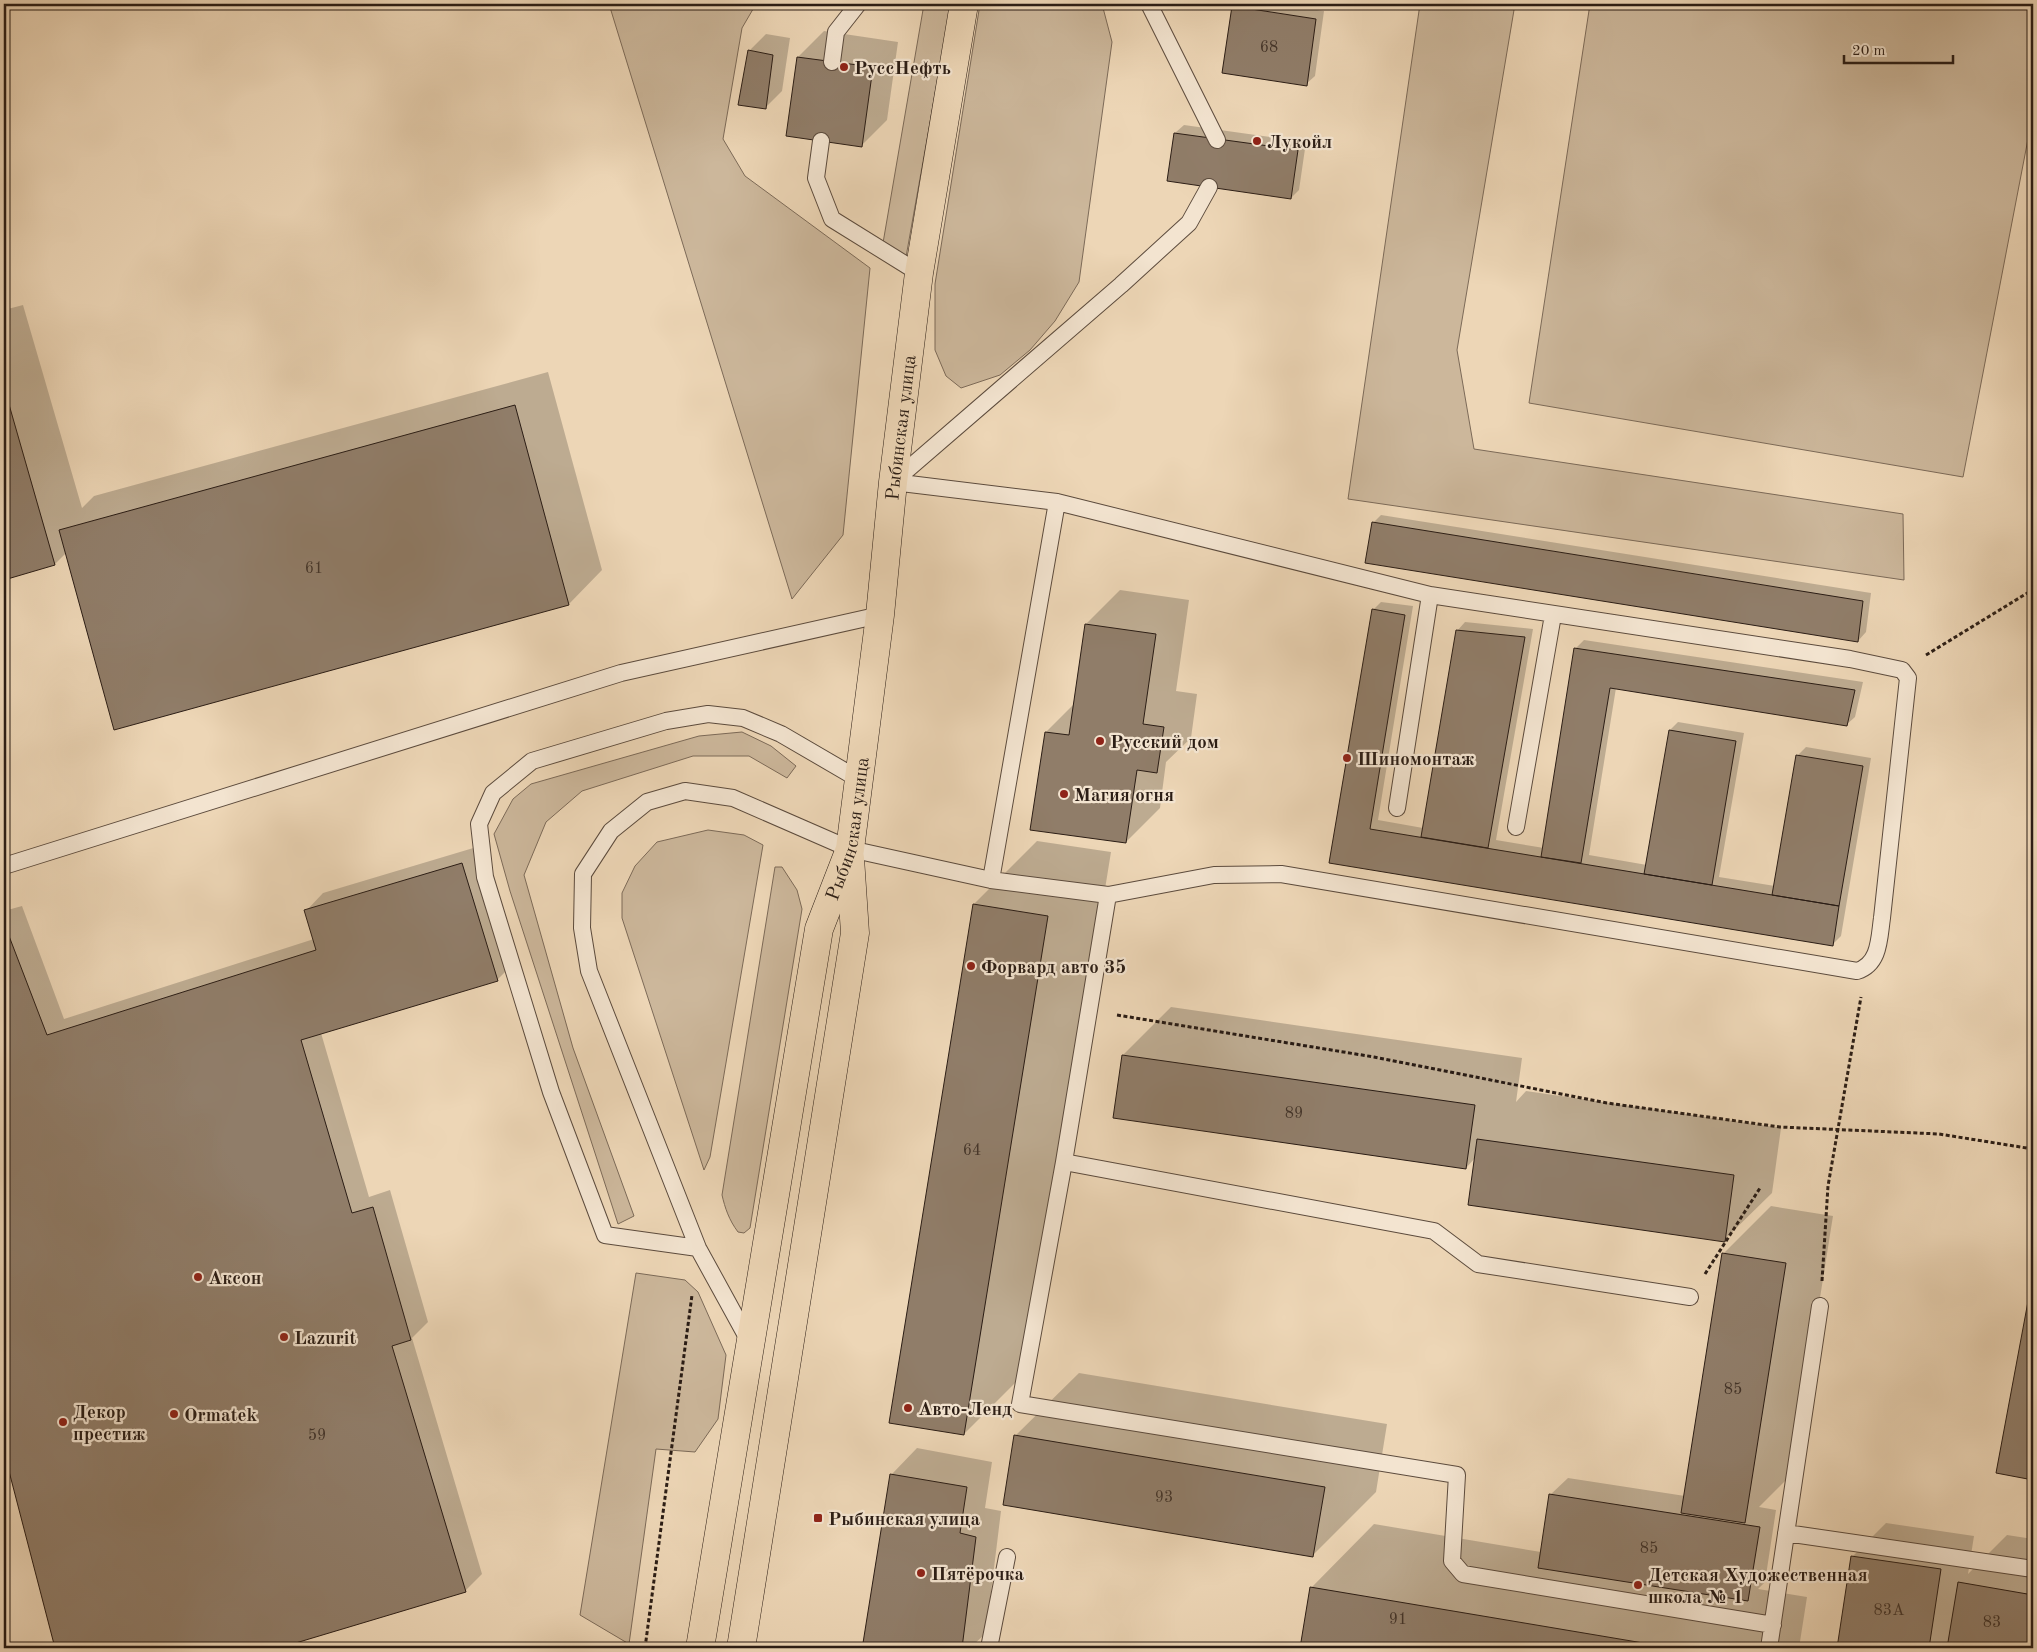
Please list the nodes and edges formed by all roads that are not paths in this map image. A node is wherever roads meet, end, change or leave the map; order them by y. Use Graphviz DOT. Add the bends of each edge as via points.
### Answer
graph roads {
  1 [pos="858,4"];
  2 [pos="964,4"];
  3 [pos="1149,4"];
  4 [pos="832,62"];
  5 [pos="1217,140"];
  6 [pos="821,141"];
  7 [pos="1209,187"];
  8 [pos="919,273"];
  9 [pos="893,482"];
  10 [pos="1057,502"];
  11 [pos="1430,595"];
  12 [pos="880,615"];
  13 [pos="1553,615"];
  14 [pos="860,780"];
  15 [pos="1397,808"];
  16 [pos="1516,827"];
  17 [pos="850,849"];
  18 [pos="4,866"];
  19 [pos="991,880"];
  20 [pos="1108,895"];
  21 [pos="1064,1162"];
  22 [pos="698,1248"];
  23 [pos="1690,1297"];
  24 [pos="1820,1306"];
  25 [pos="749,1341"];
  26 [pos="1786,1533"];
  27 [pos="1007,1557"];
  28 [pos="2033,1569"];
  29 [pos="1773,1625"];
  30 [pos="700,1648"];
  31 [pos="741,1648"];
  32 [pos="989,1648"];
  33 [pos="1769,1648"];
  1 -- 4 [label="lane" via="836,32"];
  2 -- 8 [label="main road, Рыбинская улица"];
  3 -- 5 [label="lane"];
  6 -- 8 [label="lane" via="816,178 832,219"];
  7 -- 9 [label="lane" via="1190,223"];
  8 -- 9 [label="main road, Рыбинская улица"];
  9 -- 10 [label="lane"];
  9 -- 12 [label="main road, Рыбинская улица"];
  10 -- 11 [label="lane"];
  10 -- 19 [label="lane"];
  11 -- 13 [label="lane"];
  11 -- 15 [label="lane"];
  12 -- 14 [label="main road, Рыбинская улица"];
  12 -- 18 [label="lane" via="621,673"];
  13 -- 16 [label="lane"];
  13 -- 20 [label="lane" via="1850,659 1902,670 1908,678 1882,918 1878,950 1866,968 1858,971 1281,874 1214,875"];
  14 -- 17 [label="main road, Рыбинская улица"];
  14 -- 22 [label="lane" via="782,734 744,718 708,714 666,721 532,761 493,793 479,824 485,877 551,1092 605,1235"];
  17 -- 19 [label="lane"];
  17 -- 22 [label="lane" via="734,798 685,791 647,802 611,831 584,874 582,928 589,971"];
  17 -- 25 [label="main road, Рыбинская улица" via="818,929"];
  17 -- 31 [label="main road" via="855,933"];
  19 -- 20 [label="lane"];
  20 -- 21 [label="lane"];
  21 -- 23 [label="lane" via="1434,1231 1478,1264"];
  21 -- 29 [label="lane" via="1020,1404 1457,1475 1452,1561 1463,1574"];
  22 -- 25 [label="lane"];
  24 -- 26 [label="lane"];
  25 -- 30 [label="main road, Рыбинская улица"];
  26 -- 28 [label="lane"];
  26 -- 29 [label="lane"];
  27 -- 32 [label="lane"];
  29 -- 33 [label="lane"];
}
